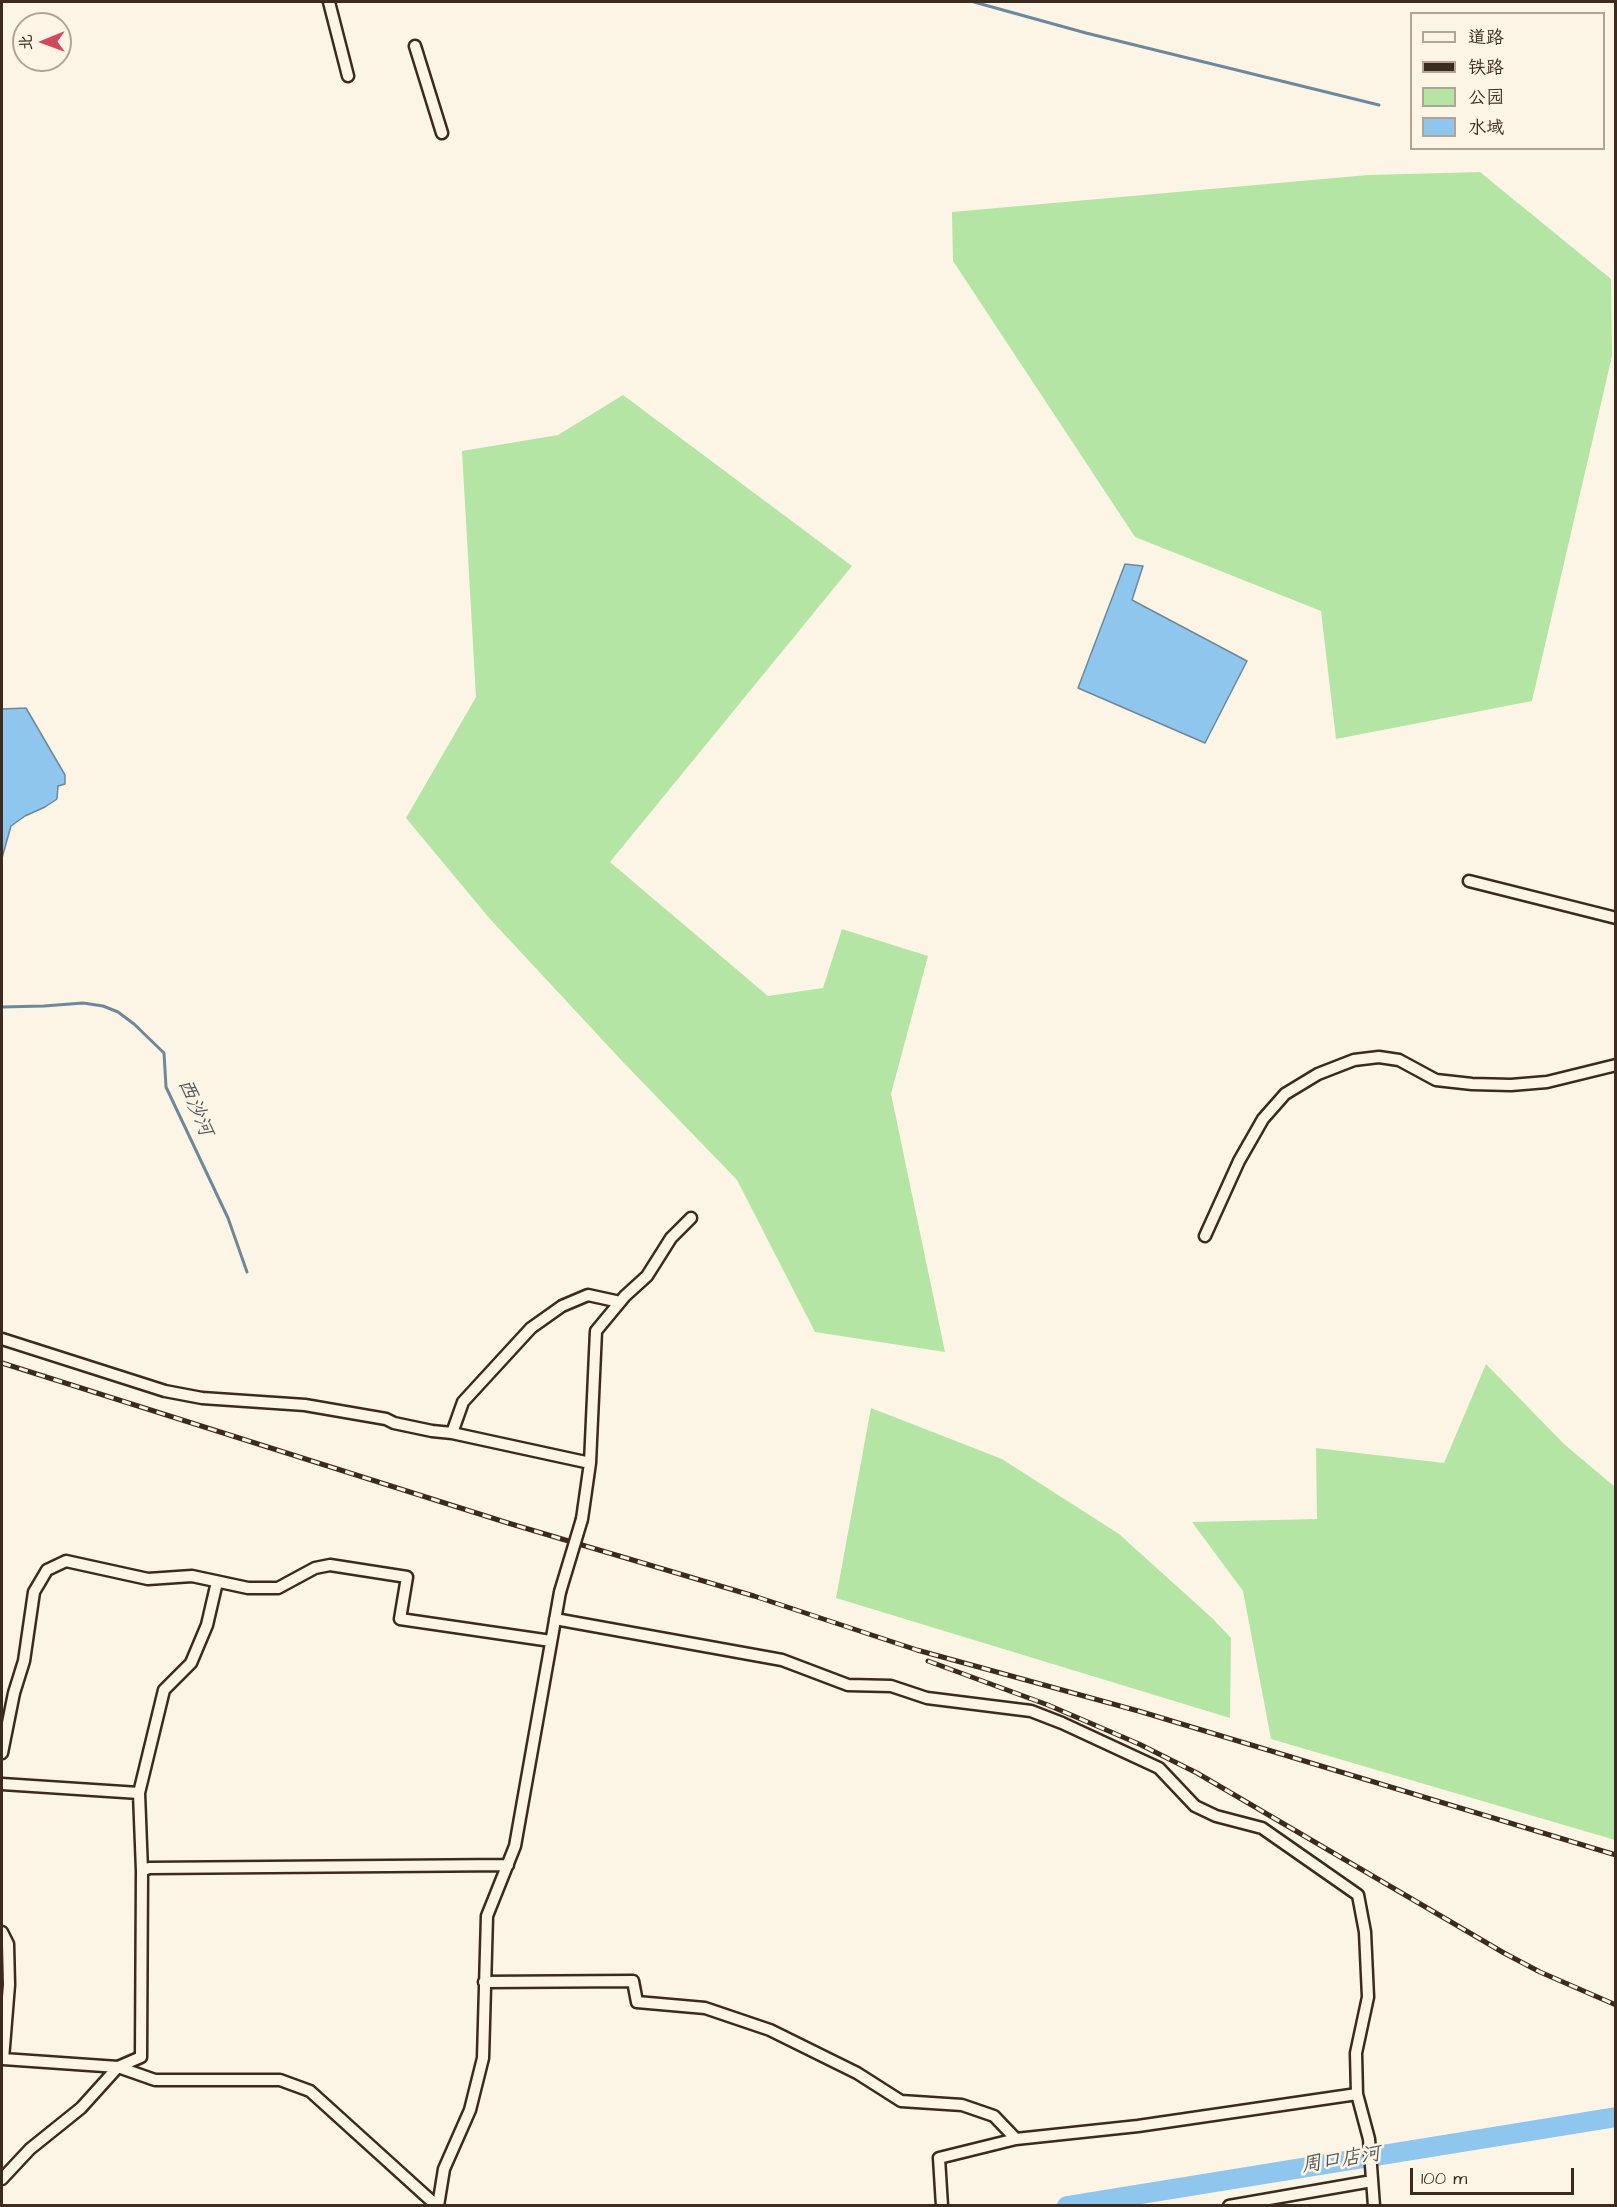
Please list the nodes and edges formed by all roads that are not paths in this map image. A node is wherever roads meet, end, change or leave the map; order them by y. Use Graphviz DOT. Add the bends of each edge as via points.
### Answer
graph roads {
  1 [pos="329,2"];
  2 [pos="415,46"];
  3 [pos="348,76"];
  4 [pos="442,133"];
  5 [pos="1469,882"];
  6 [pos="1616,918"];
  7 [pos="1616,1065"];
  8 [pos="692,1218"];
  9 [pos="1205,1236"];
  10 [pos="620,1302"];
  11 [pos="2,1339"];
  12 [pos="452,1433"];
  13 [pos="590,1463"];
  14 [pos="217,1582"];
  15 [pos="555,1619"];
  16 [pos="551,1641"];
  17 [pos="2,1754"];
  18 [pos="2,1784"];
  19 [pos="139,1793"];
  20 [pos="508,1865"];
  21 [pos="142,1871"];
  22 [pos="2,1932"];
  23 [pos="484,1982"];
  24 [pos="5,1984"];
  25 [pos="118,2067"];
  26 [pos="1357,2094"];
  27 [pos="1016,2139"];
  28 [pos="1372,2178"];
  29 [pos="2,2179"];
  30 [pos="437,2205"];
  31 [pos="942,2205"];
  32 [pos="1229,2205"];
  33 [pos="1374,2205"];
  1 -- 3 [label="street"];
  2 -- 4 [label="street"];
  5 -- 6 [label="street"];
  7 -- 9 [label="street" via="1547,1082 1511,1085 1436,1080 1399,1060 1379,1057 1354,1060 1318,1074 1285,1094 1263,1119"];
  8 -- 10 [label="street" via="671,1238 647,1276"];
  10 -- 12 [label="street" via="588,1295 562,1306 531,1328 463,1402"];
  10 -- 13 [label="street" via="596,1331"];
  11 -- 12 [label="street" via="165,1391 202,1398 305,1405"];
  12 -- 13 [label="street"];
  13 -- 15 [label="street, bridge" via="582,1520"];
  14 -- 16 [label="street" via="278,1588 315,1568 330,1565 407,1577 400,1619"];
  14 -- 17 [label="street" via="192,1576 148,1579 66,1561 47,1570 34,1592 24,1661"];
  14 -- 19 [label="street" via="207,1625 191,1663 164,1690"];
  15 -- 16 [label="street"];
  15 -- 26 [label="street" via="782,1660 848,1685 891,1686 927,1698 1031,1711 1159,1768 1195,1806 1262,1828 1358,1895 1365,1932 1368,1997 1356,2053"];
  16 -- 20 [label="street" via="515,1846"];
  18 -- 19 [label="street"];
  19 -- 21 [label="street"];
  20 -- 21 [label="street"];
  20 -- 23 [label="street" via="487,1916"];
  21 -- 25 [label="street" via="141,2057"];
  22 -- 24 [label="street" via="8,1944"];
  23 -- 27 [label="street" via="633,1981 637,2002 705,2008 770,2030 901,2100 962,2105 994,2116"];
  23 -- 30 [label="street" via="483,2058 470,2110 444,2169"];
  24 -- 25 [label="street" via="3,2060"];
  25 -- 29 [label="street" via="81,2108 30,2149"];
  25 -- 30 [label="street" via="155,2080 280,2080 310,2091"];
  26 -- 27 [label="street" via="1138,2126"];
  26 -- 28 [label="street" via="1369,2139"];
  27 -- 31 [label="street" via="939,2158"];
  28 -- 32 [label="street"];
  28 -- 33 [label="street"];
}
